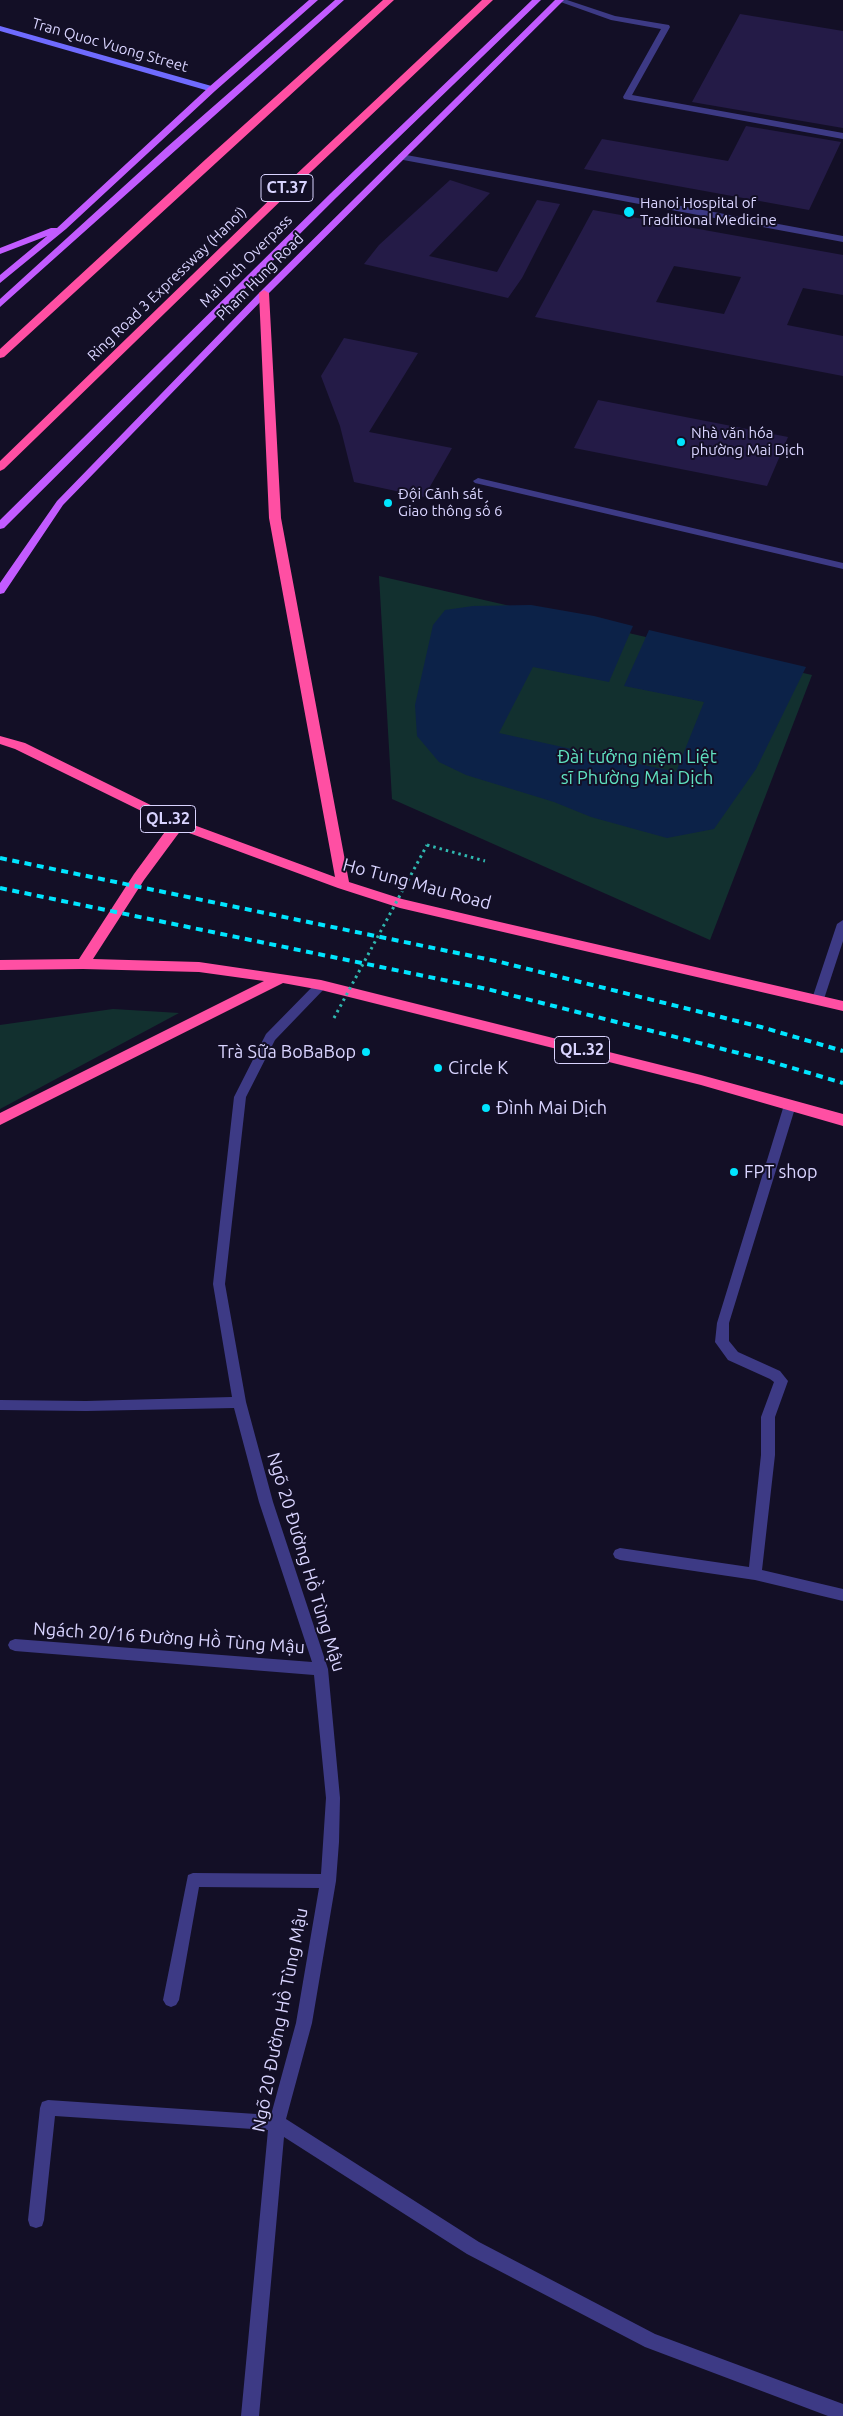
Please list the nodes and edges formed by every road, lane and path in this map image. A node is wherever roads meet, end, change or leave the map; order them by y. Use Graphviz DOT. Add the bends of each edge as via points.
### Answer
graph roads {
  1 [pos="314,0"];
  2 [pos="340,0"];
  3 [pos="389,0"];
  4 [pos="488,0"];
  5 [pos="537,0"];
  6 [pos="559,0"];
  7 [pos="0,28"];
  8 [pos="212,89"];
  9 [pos="843,136"];
  10 [pos="401,157"];
  11 [pos="63,227"];
  12 [pos="843,239"];
  13 [pos="0,251"];
  14 [pos="0,280"];
  15 [pos="264,293"];
  16 [pos="0,304"];
  17 [pos="3,352"];
  18 [pos="0,467"];
  19 [pos="478,481"];
  20 [pos="0,526"];
  21 [pos="843,566"];
  22 [pos="13,572"];
  23 [pos="0,573"];
  24 [pos="0,591"];
  25 [pos="0,740"];
  26 [pos="178,824"];
  27 [pos="484,861"];
  28 [pos="343,885"];
  29 [pos="843,924"];
  30 [pos="83,964"];
  31 [pos="0,965"];
  32 [pos="282,978"];
  33 [pos="321,985"];
  34 [pos="818,999"];
  35 [pos="843,1006"];
  36 [pos="334,1018"];
  37 [pos="790,1105"];
  38 [pos="0,1119"];
  39 [pos="843,1120"];
  40 [pos="239,1402"];
  41 [pos="0,1405"];
  42 [pos="620,1554"];
  43 [pos="755,1574"];
  44 [pos="843,1595"];
  45 [pos="15,1645"];
  46 [pos="320,1669"];
  47 [pos="328,1881"];
  48 [pos="171,2000"];
  49 [pos="277,2123"];
  50 [pos="36,2220"];
  51 [pos="843,2413"];
  52 [pos="250,2416"];
  1 -- 8 [label="main road"];
  2 -- 16 [label="main road"];
  3 -- 17 [label="highway"];
  4 -- 18 [label="highway, Ring Road 3 Expressway (Hanoi) / CT.37" via="292,184"];
  5 -- 20 [label="main road, Mai Dich Overpass" via="334,195"];
  6 -- 9 [label="street" via="614,18 666,27 627,97"];
  6 -- 10 [label="main road, Pham Hung Road"];
  7 -- 8 [label="street, Tran Quoc Vuong Street"];
  8 -- 11 [label="main road"];
  10 -- 12 [label="street"];
  10 -- 15 [label="main road, Pham Hung Road"];
  11 -- 13 [label="main road"];
  11 -- 14 [label="main road"];
  15 -- 22 [label="main road, Pham Hung Road" via="60,503"];
  15 -- 28 [label="highway" via="275,518"];
  19 -- 21 [label="street"];
  22 -- 23 [label="main road"];
  22 -- 24 [label="main road, Pham Hung Road"];
  25 -- 26 [label="highway, Ho Tung Mau Road / QL.32" via="20,746"];
  26 -- 28 [label="highway, Ho Tung Mau Road / QL.32"];
  26 -- 30 [label="highway" via="139,877"];
  27 -- 36 [label="path, bridge" via="427,845"];
  28 -- 34 [label="highway, Ho Tung Mau Road / QL.32" via="478,922"];
  29 -- 34 [label="street"];
  30 -- 31 [label="highway, QL.32"];
  30 -- 32 [label="highway, QL.32" via="198,967"];
  32 -- 33 [label="highway, QL.32"];
  32 -- 38 [label="highway"];
  33 -- 37 [label="highway, QL.32"];
  33 -- 40 [label="street, Ngõ 20 Đường Hồ Tùng Mậu" via="270,1037 240,1097 219,1284"];
  34 -- 35 [label="highway, Ho Tung Mau Road / QL.32"];
  37 -- 39 [label="highway, QL.32"];
  37 -- 43 [label="street" via="723,1323 722,1342 733,1356 775,1375 781,1381 768,1417 768,1456"];
  40 -- 41 [label="street"];
  40 -- 46 [label="street, Ngõ 20 Đường Hồ Tùng Mậu" via="266,1502"];
  42 -- 43 [label="street"];
  43 -- 44 [label="street"];
  45 -- 46 [label="street, Ngách 20/16 Đường Hồ Tùng Mậu"];
  46 -- 47 [label="street, Ngõ 20 Đường Hồ Tùng Mậu" via="333,1798"];
  47 -- 48 [label="street" via="193,1880"];
  47 -- 49 [label="street, Ngõ 20 Đường Hồ Tùng Mậu" via="304,2022"];
  49 -- 50 [label="street" via="48,2108"];
  49 -- 51 [label="street" via="473,2248 652,2342"];
  49 -- 52 [label="street, Ngõ 20 Đường Hồ Tùng Mậu"];
}
